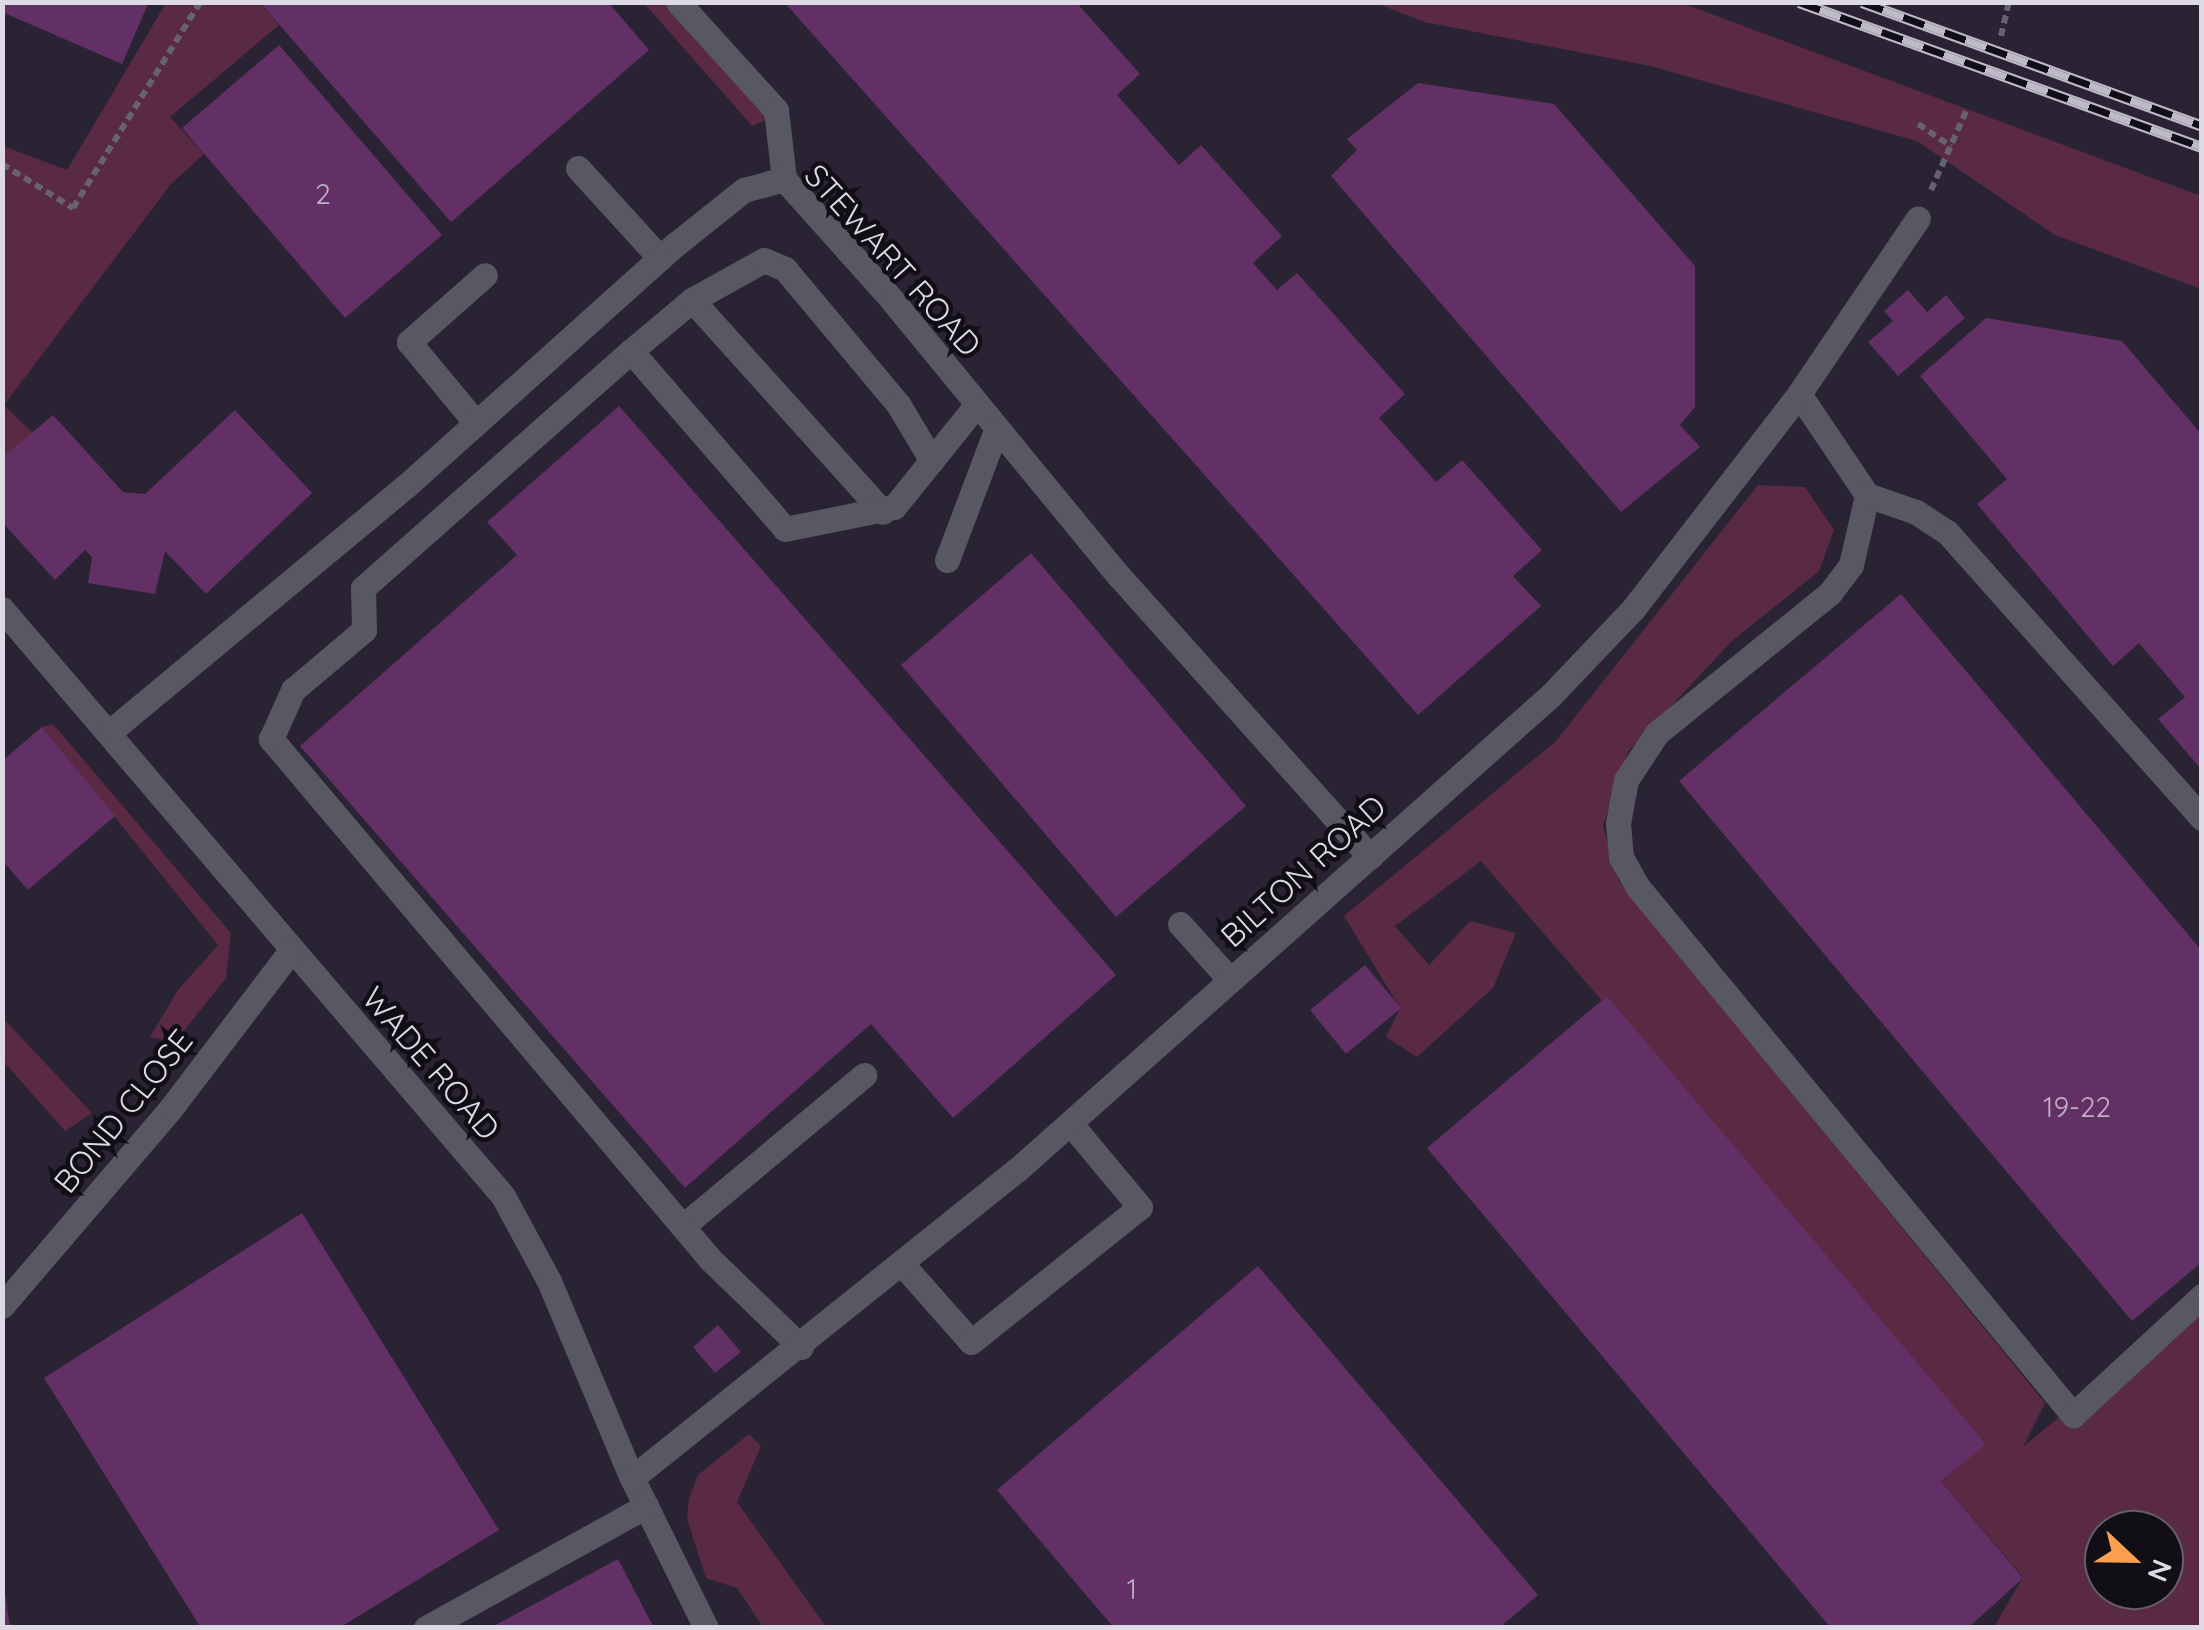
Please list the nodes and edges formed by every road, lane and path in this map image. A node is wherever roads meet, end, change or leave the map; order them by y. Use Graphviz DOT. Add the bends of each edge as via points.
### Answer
graph roads {
  1 [pos="200,2"];
  2 [pos="678,2"];
  3 [pos="2010,2"];
  4 [pos="2001,36"];
  5 [pos="1967,110"];
  6 [pos="1918,124"];
  7 [pos="1951,146"];
  8 [pos="2,164"];
  9 [pos="578,168"];
  10 [pos="784,179"];
  11 [pos="1918,218"];
  12 [pos="660,258"];
  13 [pos="485,275"];
  14 [pos="692,300"];
  15 [pos="631,352"];
  16 [pos="1799,394"];
  17 [pos="978,404"];
  18 [pos="476,424"];
  19 [pos="997,428"];
  20 [pos="932,461"];
  21 [pos="1867,495"];
  22 [pos="883,512"];
  23 [pos="947,560"];
  24 [pos="2,609"];
  25 [pos="112,730"];
  26 [pos="2202,818"];
  27 [pos="1370,856"];
  28 [pos="1180,924"];
  29 [pos="290,953"];
  30 [pos="1230,980"];
  31 [pos="864,1076"];
  32 [pos="1070,1123"];
  33 [pos="683,1226"];
  34 [pos="902,1264"];
  35 [pos="2202,1296"];
  36 [pos="2,1306"];
  37 [pos="801,1347"];
  38 [pos="632,1478"];
  39 [pos="646,1506"];
  40 [pos="426,1628"];
  41 [pos="706,1628"];
  1 -- 8 [label="path" via="73,208"];
  2 -- 10 [label="street" via="776,110"];
  3 -- 4 [label="path"];
  5 -- 7 [label="path"];
  6 -- 7 [label="path"];
  7 -- 11 [label="path"];
  9 -- 12 [label="street"];
  10 -- 12 [label="street, STEWART ROAD" via="744,190"];
  10 -- 17 [label="street, STEWART ROAD"];
  11 -- 16 [label="street, BILTON ROAD"];
  12 -- 18 [label="street, STEWART ROAD"];
  13 -- 18 [label="street" via="409,342"];
  14 -- 15 [label="street"];
  14 -- 20 [label="street" via="764,260 784,269 898,404"];
  14 -- 22 [label="street"];
  15 -- 22 [label="street" via="785,529"];
  15 -- 33 [label="street" via="363,588 364,630 293,690 271,738"];
  16 -- 21 [label="street"];
  16 -- 27 [label="street, BILTON ROAD" via="1633,609 1551,695"];
  17 -- 19 [label="street, STEWART ROAD"];
  17 -- 20 [label="street"];
  18 -- 25 [label="street, STEWART ROAD"];
  19 -- 23 [label="street"];
  19 -- 27 [label="street, STEWART ROAD" via="1119,576"];
  20 -- 22 [label="street"];
  21 -- 26 [label="street" via="1916,512 1957,542"];
  21 -- 35 [label="street" via="1851,566 1830,592 1657,733 1626,780 1618,823 1622,857 1636,886 2074,1415"];
  24 -- 25 [label="street, WADE ROAD"];
  25 -- 29 [label="street, WADE ROAD"];
  27 -- 30 [label="street, BILTON ROAD"];
  28 -- 30 [label="street"];
  29 -- 36 [label="street, BOND CLOSE" via="171,1108"];
  29 -- 38 [label="street, WADE ROAD" via="503,1196 556,1297"];
  30 -- 32 [label="street, BILTON ROAD"];
  31 -- 33 [label="street"];
  32 -- 34 [label="street, BILTON ROAD"];
  32 -- 34 [label="street" via="1140,1207 971,1342"];
  33 -- 37 [label="street"];
  34 -- 37 [label="street, BILTON ROAD"];
  37 -- 38 [label="street, BILTON ROAD"];
  38 -- 39 [label="street, WADE ROAD"];
  39 -- 40 [label="street"];
  39 -- 41 [label="street, WADE ROAD"];
}
